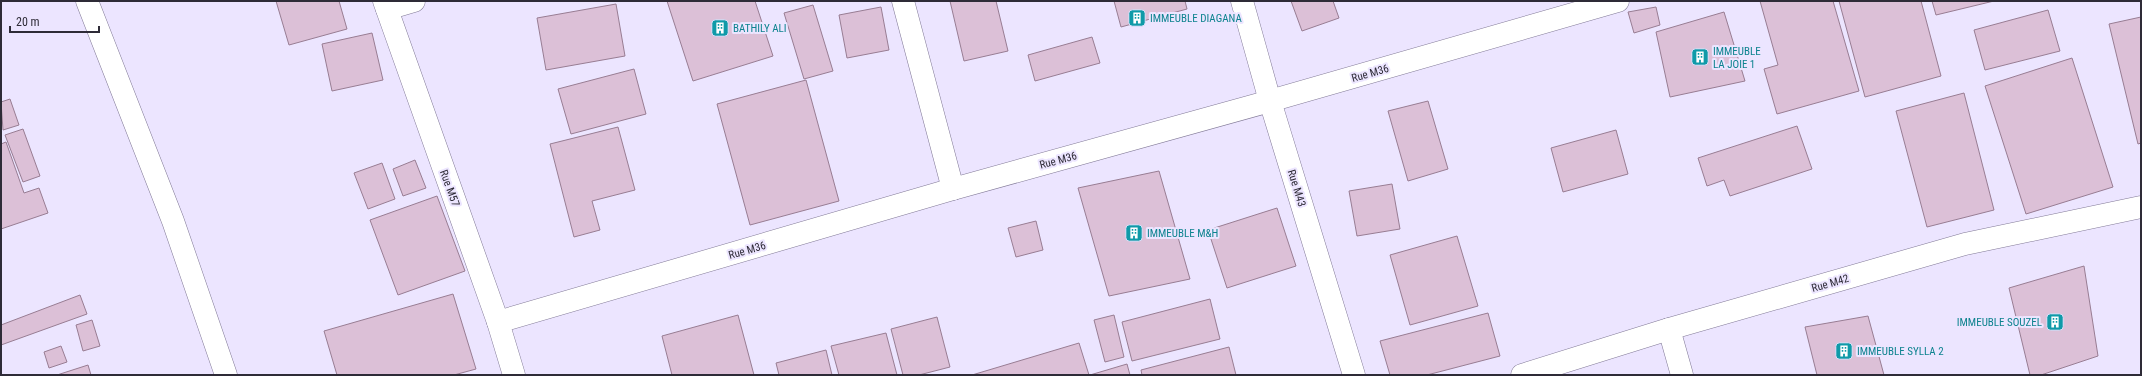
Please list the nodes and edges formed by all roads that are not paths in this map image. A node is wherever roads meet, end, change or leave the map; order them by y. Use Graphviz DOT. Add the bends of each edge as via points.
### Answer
graph roads {
  1 [pos="87,1"];
  2 [pos="414,1"];
  3 [pos="903,1"];
  4 [pos="1242,1"];
  5 [pos="1618,1"];
  6 [pos="385,5"];
  7 [pos="1584,6"];
  8 [pos="1270,101"];
  9 [pos="953,189"];
  10 [pos="2141,207"];
  11 [pos="498,322"];
  12 [pos="1668,329"];
  13 [pos="226,375"];
  14 [pos="514,375"];
  15 [pos="1354,375"];
  16 [pos="1522,375"];
  17 [pos="1682,375"];
  1 -- 13 [label="street" via="173,221"];
  2 -- 6 [label="street"];
  3 -- 9 [label="street"];
  4 -- 8 [label="street, Rue M43"];
  5 -- 7 [label="street, Rue M36"];
  6 -- 11 [label="street, Rue M57"];
  7 -- 8 [label="street, Rue M36"];
  8 -- 9 [label="street, Rue M36"];
  8 -- 15 [label="street, Rue M43"];
  9 -- 11 [label="street, Rue M36"];
  10 -- 12 [label="street, Rue M42" via="1965,244"];
  11 -- 14 [label="street, Rue M57"];
  12 -- 16 [label="street, Rue M42"];
  12 -- 17 [label="street"];
}
